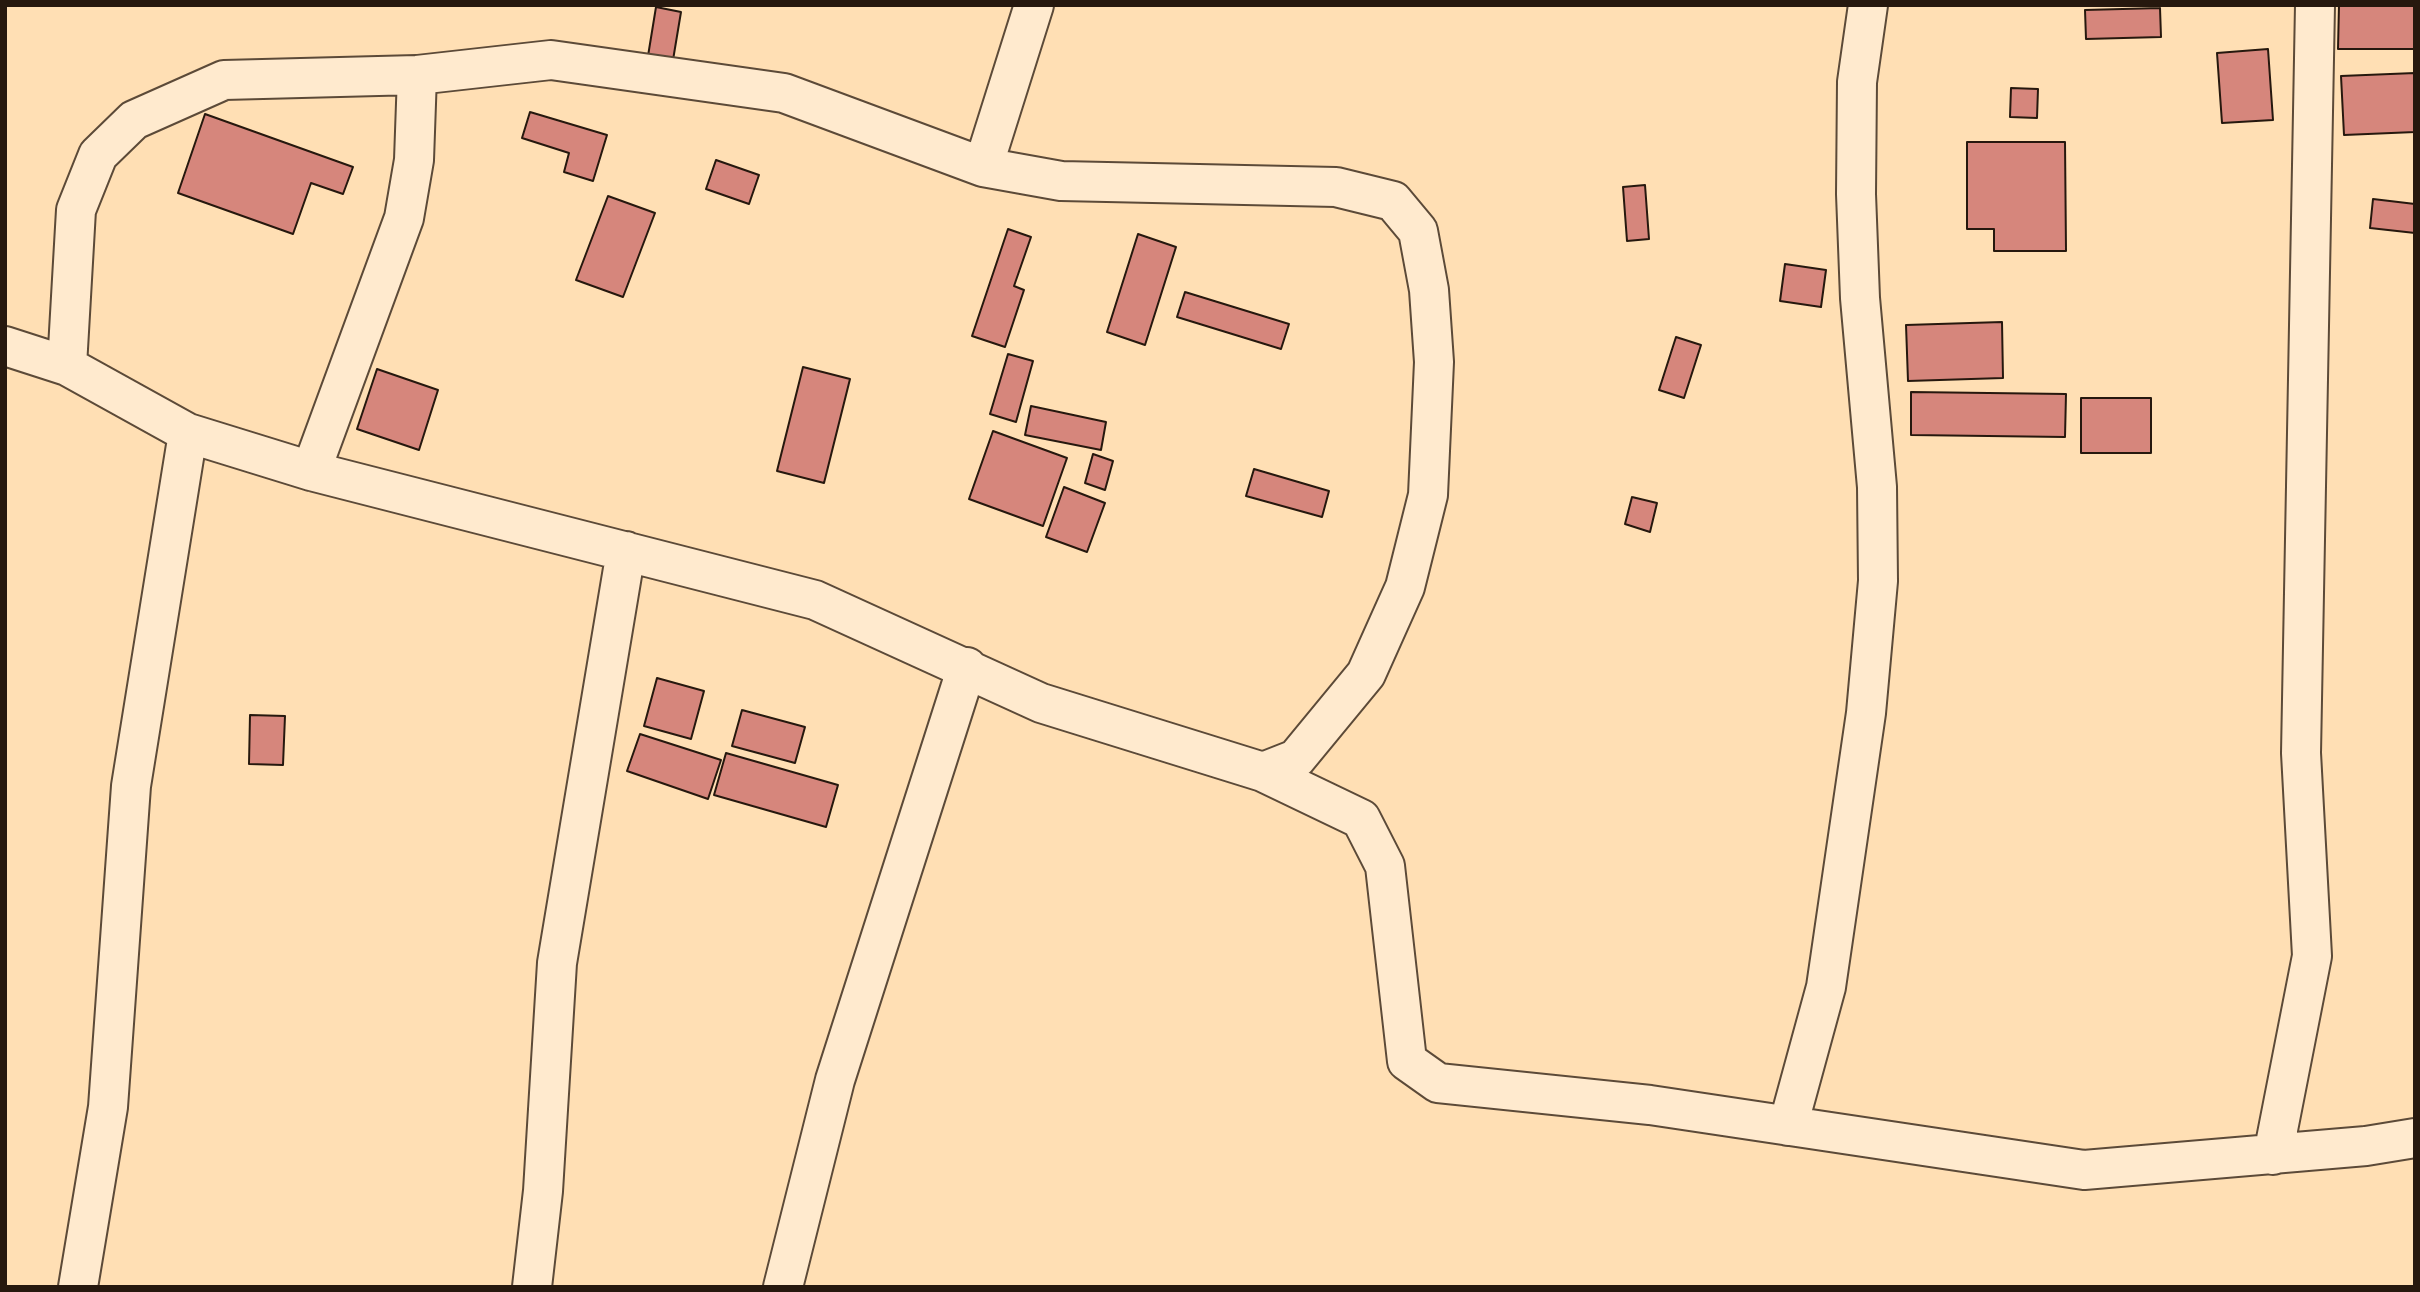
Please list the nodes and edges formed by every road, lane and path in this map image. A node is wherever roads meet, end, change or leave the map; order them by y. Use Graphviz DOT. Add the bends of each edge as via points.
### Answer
graph roads {
  1 [pos="1034,5"];
  2 [pos="1868,5"];
  3 [pos="2315,5"];
  4 [pos="417,75"];
  5 [pos="983,167"];
  6 [pos="5,346"];
  7 [pos="67,366"];
  8 [pos="188,433"];
  9 [pos="311,471"];
  10 [pos="626,551"];
  11 [pos="967,667"];
  12 [pos="1263,772"];
  13 [pos="1788,1126"];
  14 [pos="2415,1138"];
  15 [pos="2273,1155"];
  16 [pos="78,1287"];
  17 [pos="532,1287"];
  18 [pos="783,1287"];
  1 -- 5 [label="street"];
  2 -- 13 [label="street" via="1857,82 1856,194 1860,299 1877,487 1878,581 1866,713 1826,987"];
  3 -- 15 [label="street" via="2301,753 2312,956"];
  4 -- 5 [label="street" via="551,60 784,93"];
  4 -- 7 [label="street" via="224,80 134,120 98,155 76,209"];
  4 -- 9 [label="street" via="414,160 404,218"];
  5 -- 12 [label="street" via="1061,181 1336,187 1393,201 1418,231 1429,290 1434,362 1428,495 1405,587 1366,674 1296,759"];
  6 -- 7 [label="street"];
  7 -- 8 [label="street"];
  8 -- 9 [label="street"];
  8 -- 16 [label="street" via="131,786 108,1107"];
  9 -- 10 [label="street"];
  10 -- 11 [label="street" via="815,600"];
  10 -- 17 [label="street" via="557,963 543,1191"];
  11 -- 12 [label="street" via="1041,703"];
  11 -- 18 [label="street" via="835,1080"];
  12 -- 13 [label="street" via="1362,819 1385,866 1408,1060 1438,1083 1650,1105"];
  13 -- 15 [label="street" via="2084,1170"];
  14 -- 15 [label="street"];
}
